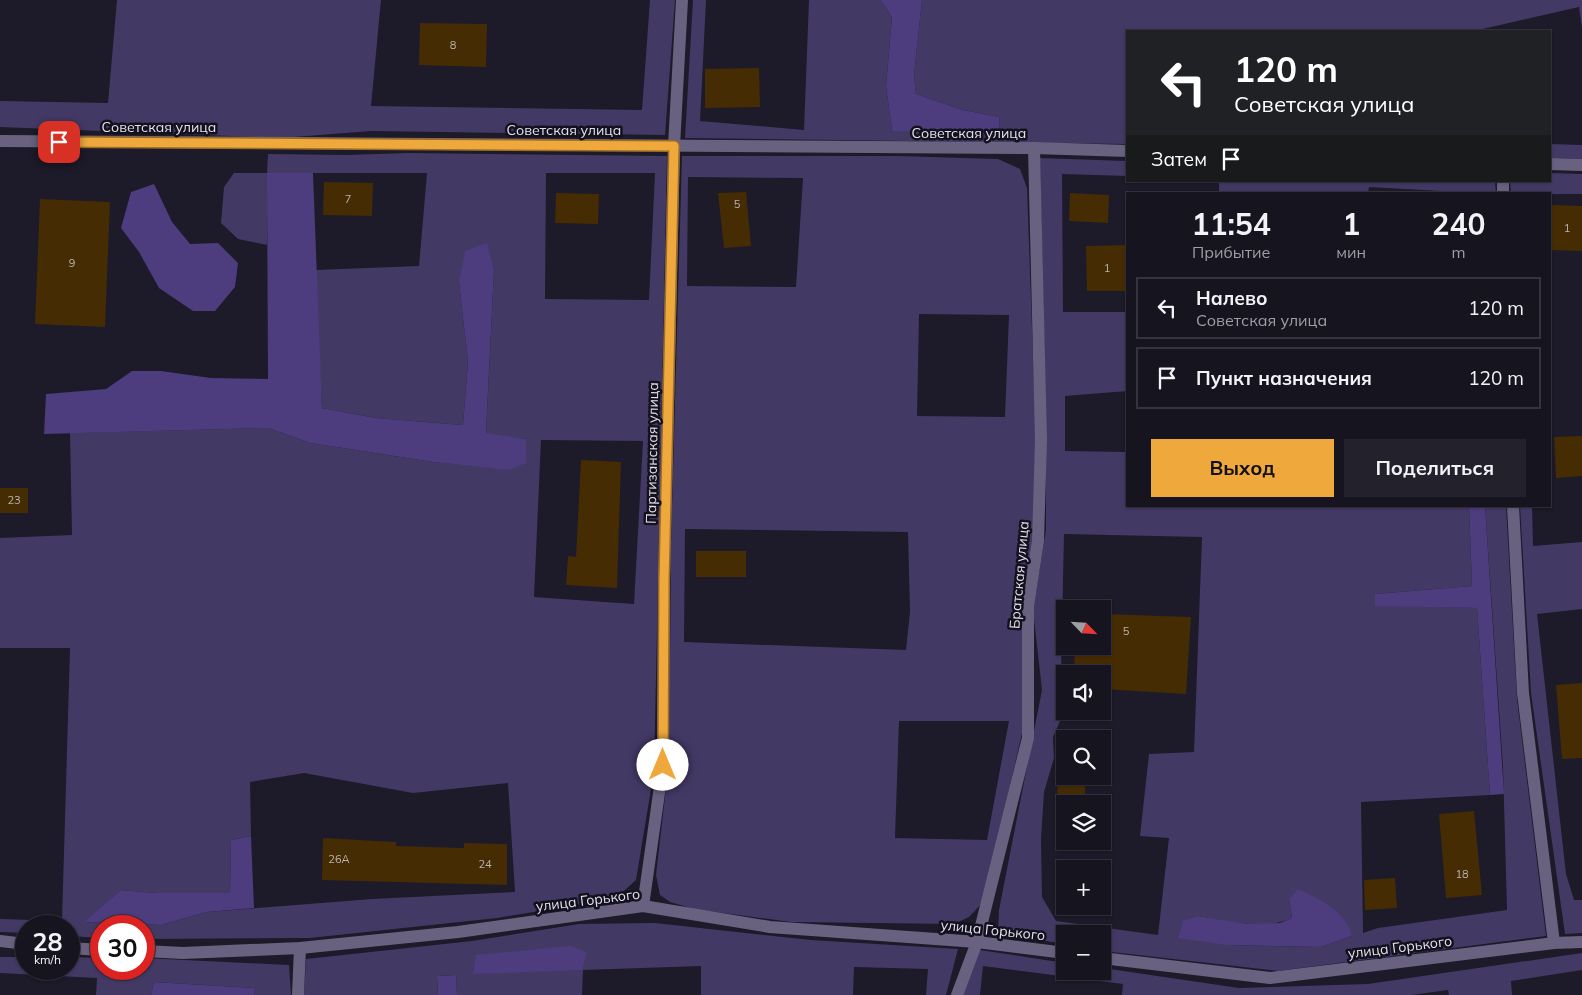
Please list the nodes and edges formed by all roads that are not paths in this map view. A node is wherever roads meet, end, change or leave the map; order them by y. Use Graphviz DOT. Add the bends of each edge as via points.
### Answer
graph roads {
  1 [pos="682,0"];
  2 [pos="0,141"];
  3 [pos="674,146"];
  4 [pos="1034,148"];
  5 [pos="1126,151"];
  6 [pos="1551,164"];
  7 [pos="1582,165"];
  8 [pos="1513,507"];
  9 [pos="643,906"];
  10 [pos="0,941"];
  11 [pos="977,942"];
  12 [pos="1582,942"];
  13 [pos="15,943"];
  14 [pos="1554,943"];
  15 [pos="300,948"];
  16 [pos="155,952"];
  17 [pos="1056,952"];
  18 [pos="1111,959"];
  19 [pos="298,995"];
  20 [pos="957,995"];
  1 -- 3 [label="street, Партизанская улица"];
  2 -- 3 [label="street, Советская улица"];
  3 -- 4 [label="street, Советская улица"];
  3 -- 9 [label="street, Партизанская улица" via="663,765"];
  4 -- 5 [label="street, Советская улица"];
  4 -- 11 [label="street, Братская улица" via="1041,440 1038,541 1028,606 1028,738"];
  6 -- 7 [label="street"];
  8 -- 14 [label="street" via="1523,693"];
  9 -- 11 [label="street, улица Горького" via="770,927"];
  9 -- 15 [label="street, улица Горького" via="458,932"];
  10 -- 13 [label="street"];
  11 -- 17 [label="street, улица Горького"];
  11 -- 20 [label="street, Братская улица"];
  12 -- 14 [label="street, улица Горького"];
  14 -- 18 [label="street, улица Горького" via="1270,978"];
  15 -- 16 [label="street, улица Горького"];
  15 -- 19 [label="street"];
}
